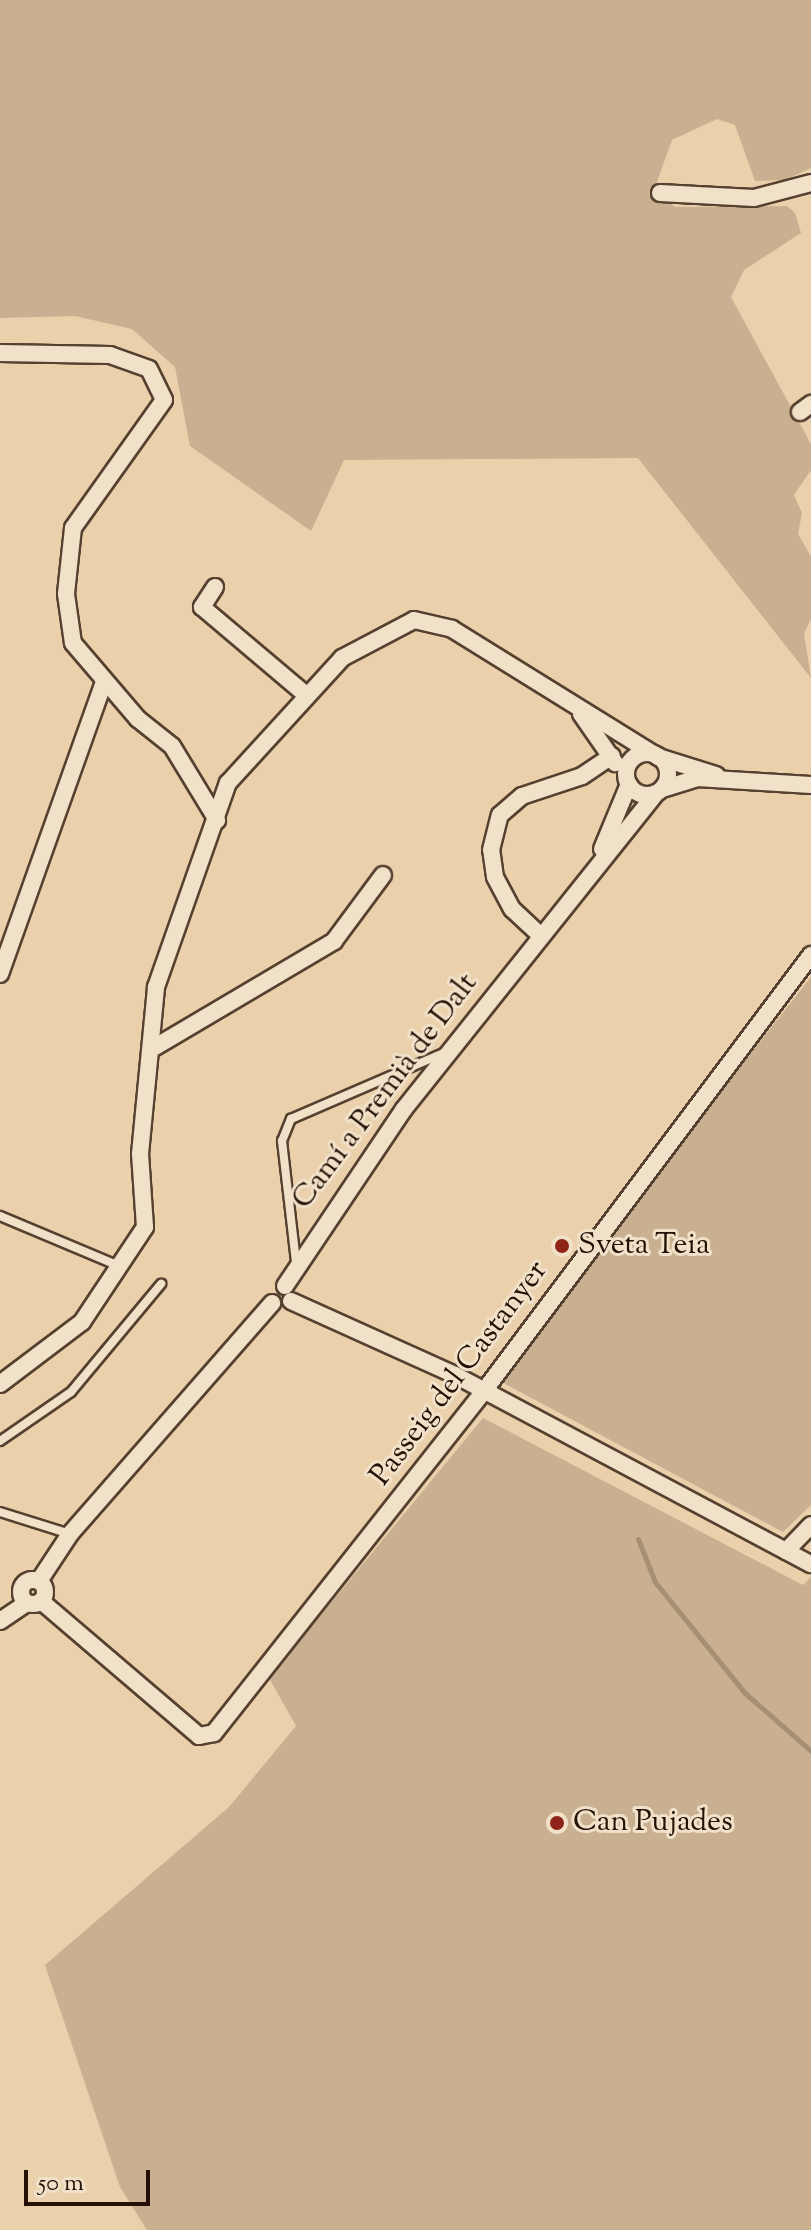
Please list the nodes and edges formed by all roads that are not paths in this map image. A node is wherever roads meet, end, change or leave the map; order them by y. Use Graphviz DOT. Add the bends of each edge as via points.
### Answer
graph roads {
  1 [pos="811,183"];
  2 [pos="660,193"];
  3 [pos="0,353"];
  4 [pos="215,587"];
  5 [pos="104,682"];
  6 [pos="305,694"];
  7 [pos="564,699"];
  8 [pos="612,756"];
  9 [pos="658,757"];
  10 [pos="628,782"];
  11 [pos="737,783"];
  12 [pos="811,785"];
  13 [pos="659,791"];
  14 [pos="217,820"];
  15 [pos="595,865"];
  16 [pos="383,875"];
  17 [pos="540,935"];
  18 [pos="811,955"];
  19 [pos="0,974"];
  20 [pos="155,1047"];
  21 [pos="450,1050"];
  22 [pos="0,1216"];
  23 [pos="296,1262"];
  24 [pos="124,1268"];
  25 [pos="161,1284"];
  26 [pos="288,1293"];
  27 [pos="0,1384"];
  28 [pos="484,1391"];
  29 [pos="0,1441"];
  30 [pos="0,1512"];
  31 [pos="811,1525"];
  32 [pos="70,1534"];
  33 [pos="786,1551"];
  34 [pos="811,1564"];
  35 [pos="34,1602"];
  36 [pos="0,1621"];
  1 -- 2 [label="street" via="754,198"];
  3 -- 5 [label="street" via="110,355 149,369 164,400 73,528 66,594 73,643"];
  4 -- 6 [label="street" via="202,607"];
  5 -- 14 [label="street" via="172,746"];
  5 -- 19 [label="street"];
  6 -- 7 [label="street" via="375,635 414,620 452,629"];
  6 -- 14 [label="street" via="228,783"];
  7 -- 8 [label="street"];
  7 -- 9 [label="street"];
  8 -- 10 [label="street"];
  8 -- 17 [label="street" via="582,776 522,796 500,815 491,850 495,877 512,909"];
  9 -- 10 [label="street" via="636,757"];
  9 -- 11 [label="street"];
  9 -- 13 [label="street" via="668,772"];
  10 -- 13 [label="street" via="643,794"];
  10 -- 15 [label="street, Camí a Premià de Dalt"];
  11 -- 12 [label="street"];
  11 -- 13 [label="street" via="697,778"];
  13 -- 15 [label="street, Camí a Premià de Dalt"];
  14 -- 20 [label="street" via="156,987"];
  15 -- 17 [label="street, Camí a Premià de Dalt"];
  16 -- 20 [label="street" via="334,941"];
  17 -- 21 [label="street, Camí a Premià de Dalt"];
  18 -- 28 [label="street, Passeig del Castanyer"];
  20 -- 24 [label="street" via="140,1154 145,1227"];
  21 -- 23 [label="street, Camí a Premià de Dalt"];
  21 -- 23 [label="lane" via="291,1119 282,1141"];
  22 -- 24 [label="lane"];
  23 -- 26 [label="street, Camí a Premià de Dalt"];
  24 -- 27 [label="street" via="82,1322"];
  25 -- 29 [label="lane" via="71,1392"];
  26 -- 28 [label="street"];
  26 -- 32 [label="street, Camí a Premià de Dalt" via="272,1289 272,1303"];
  28 -- 33 [label="street"];
  28 -- 35 [label="street, Passeig del Castanyer" via="214,1733 199,1736"];
  30 -- 32 [label="lane"];
  31 -- 33 [label="street"];
  32 -- 35 [label="street" via="39,1581 23,1586"];
  33 -- 34 [label="street"];
  35 -- 36 [label="street"];
}
